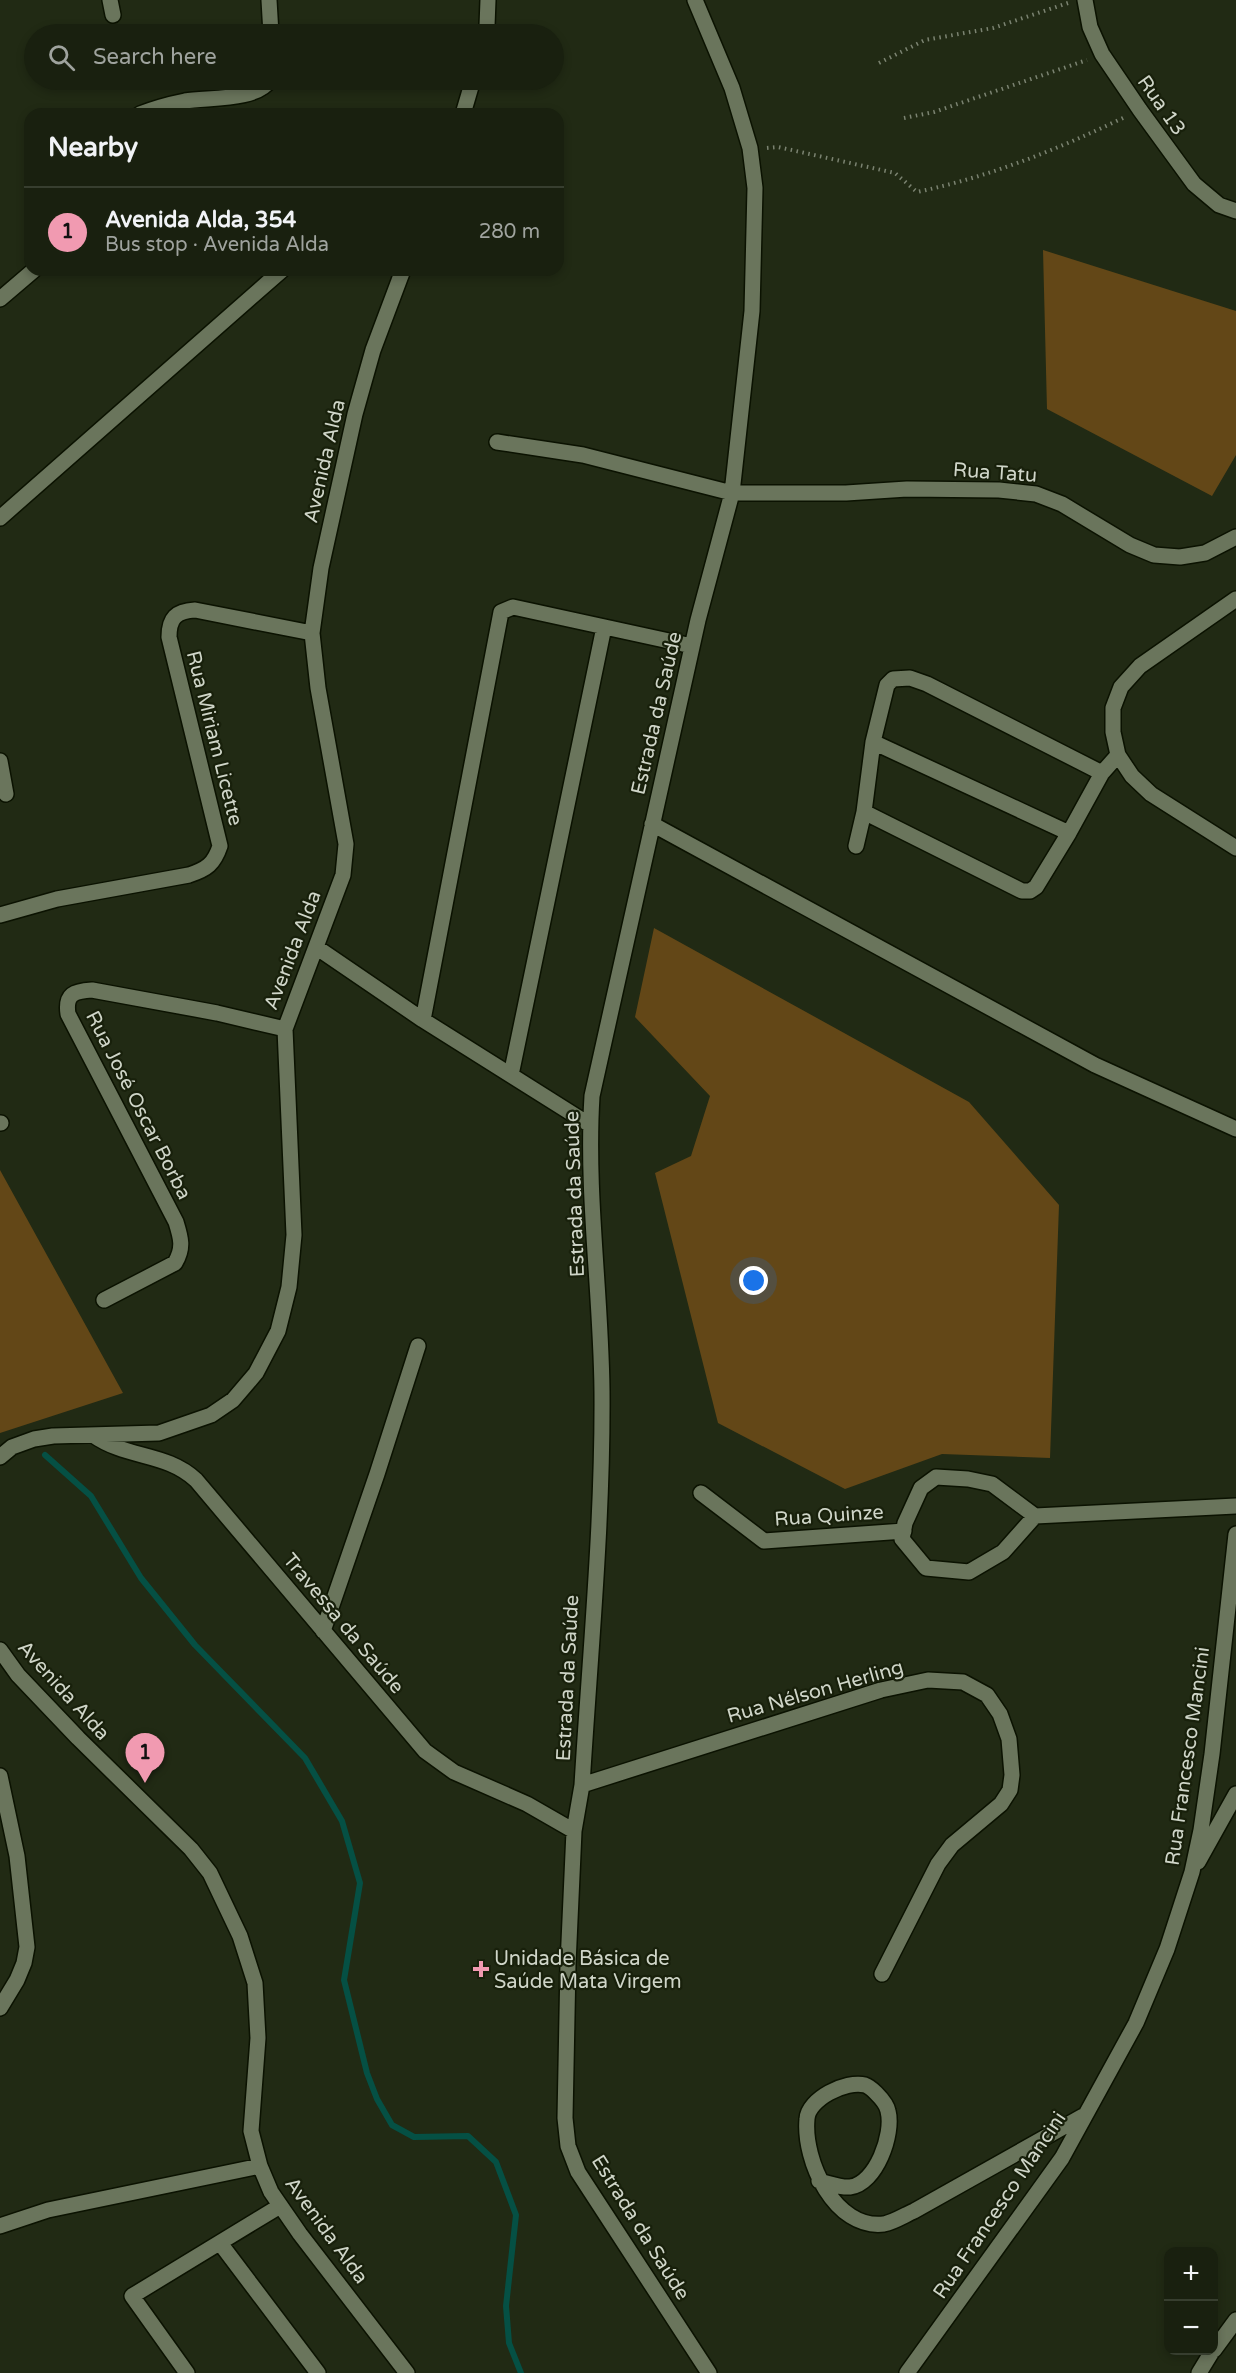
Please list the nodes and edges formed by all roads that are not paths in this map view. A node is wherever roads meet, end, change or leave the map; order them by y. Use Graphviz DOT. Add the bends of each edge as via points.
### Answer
graph roads {
  1 [pos="269,0"];
  2 [pos="488,0"];
  3 [pos="695,0"];
  4 [pos="1084,0"];
  5 [pos="270,24"];
  6 [pos="487,24"];
  7 [pos="260,90"];
  8 [pos="470,90"];
  9 [pos="155,108"];
  10 [pos="465,108"];
  11 [pos="1236,211"];
  12 [pos="27,276"];
  13 [pos="275,276"];
  14 [pos="401,276"];
  15 [pos="0,299"];
  16 [pos="497,442"];
  17 [pos="732,493"];
  18 [pos="0,518"];
  19 [pos="1236,537"];
  20 [pos="1236,599"];
  21 [pos="604,627"];
  22 [pos="312,633"];
  23 [pos="692,646"];
  24 [pos="873,742"];
  25 [pos="1118,755"];
  26 [pos="0,761"];
  27 [pos="1102,773"];
  28 [pos="6,794"];
  29 [pos="864,812"];
  30 [pos="652,824"];
  31 [pos="1070,833"];
  32 [pos="856,846"];
  33 [pos="1236,848"];
  34 [pos="0,915"];
  35 [pos="316,947"];
  36 [pos="423,1020"];
  37 [pos="285,1029"];
  38 [pos="511,1075"];
  39 [pos="590,1125"];
  40 [pos="1236,1129"];
  41 [pos="104,1300"];
  42 [pos="418,1346"];
  43 [pos="92,1435"];
  44 [pos="0,1456"];
  45 [pos="701,1493"];
  46 [pos="1236,1506"];
  47 [pos="1035,1516"];
  48 [pos="904,1531"];
  49 [pos="1236,1534"];
  50 [pos="323,1631"];
  51 [pos="0,1650"];
  52 [pos="0,1776"];
  53 [pos="582,1785"];
  54 [pos="1236,1794"];
  55 [pos="574,1831"];
  56 [pos="1192,1872"];
  57 [pos="882,1974"];
  58 [pos="0,2008"];
  59 [pos="1085,2116"];
  60 [pos="260,2166"];
  61 [pos="819,2181"];
  62 [pos="280,2206"];
  63 [pos="0,2226"];
  64 [pos="220,2243"];
  65 [pos="1236,2320"];
  66 [pos="1218,2343"];
  67 [pos="1210,2355"];
  68 [pos="187,2373"];
  69 [pos="318,2373"];
  70 [pos="407,2373"];
  71 [pos="709,2373"];
  72 [pos="907,2373"];
  73 [pos="1199,2373"];
  1 -- 5 [label="street"];
  2 -- 6 [label="street"];
  3 -- 17 [label="street, Estrada da Saúde" via="732,88 750,148 755,198 752,311"];
  4 -- 11 [label="street, Rua 13" via="1102,54 1140,110 1194,184 1219,205"];
  7 -- 9 [label="street"];
  8 -- 10 [label="street"];
  12 -- 15 [label="street"];
  13 -- 18 [label="street"];
  14 -- 22 [label="street, Avenida Alda" via="373,350 355,414 321,567"];
  16 -- 17 [label="street, Rua Tatu" via="583,455"];
  17 -- 19 [label="street, Rua Tatu" via="999,490 1036,494 1062,504 1154,555 1180,558 1205,553"];
  17 -- 23 [label="street, Estrada da Saúde"];
  20 -- 25 [label="street" via="1140,666 1121,687 1113,708"];
  21 -- 23 [label="street"];
  21 -- 36 [label="street" via="513,607 501,612"];
  21 -- 38 [label="street"];
  22 -- 34 [label="street, Rua Miriam Licette" via="195,610 174,615 169,638 220,846 215,860 206,870 189,875 57,899"];
  22 -- 35 [label="street, Avenida Alda" via="346,844 343,875"];
  23 -- 30 [label="street, Estrada da Saúde"];
  24 -- 27 [label="street" via="887,685 893,679 910,678"];
  24 -- 29 [label="street"];
  24 -- 31 [label="street"];
  25 -- 27 [label="street"];
  25 -- 33 [label="street" via="1151,794"];
  26 -- 28 [label="street"];
  27 -- 31 [label="street"];
  29 -- 31 [label="street" via="1022,891 1036,887"];
  29 -- 32 [label="street"];
  30 -- 39 [label="street, Estrada da Saúde" via="603,1038"];
  30 -- 40 [label="street" via="1095,1065"];
  35 -- 36 [label="street"];
  35 -- 37 [label="street, Avenida Alda"];
  36 -- 38 [label="street"];
  37 -- 41 [label="street, Rua José Oscar Borba" via="92,990 70,995 66,1004 68,1014 176,1222 182,1241 175,1263"];
  37 -- 43 [label="street, Avenida Alda" via="294,1235 290,1287 278,1331 256,1373 232,1400 211,1415 159,1433"];
  38 -- 39 [label="street"];
  39 -- 53 [label="street, Estrada da Saúde" via="602,1357 602,1465"];
  42 -- 50 [label="street"];
  43 -- 44 [label="street, Avenida Alda" via="34,1439"];
  43 -- 50 [label="street, Travessa da Saúde" via="106,1444 183,1468"];
  45 -- 48 [label="street, Rua Quinze" via="764,1540"];
  46 -- 47 [label="street"];
  47 -- 48 [label="street, Rua Quinze" via="992,1484 936,1477 921,1488"];
  47 -- 48 [label="street, Rua Quinze" via="1003,1552 969,1572 926,1568 902,1539"];
  49 -- 56 [label="street, Rua Francesco Mancini" via="1212,1754"];
  50 -- 55 [label="street, Travessa da Saúde" via="425,1751 454,1772 527,1804"];
  51 -- 60 [label="street, Avenida Alda" via="40,1699 191,1849 225,1899 255,1983 258,2038 251,2131"];
  52 -- 58 [label="street" via="17,1856 27,1947 18,1980"];
  53 -- 55 [label="street, Estrada da Saúde"];
  53 -- 57 [label="street, Rua Nélson Herling" via="881,1690 928,1680 963,1682 987,1695 1000,1714 1009,1739 1010,1790 1000,1804 952,1845 938,1864"];
  54 -- 56 [label="street"];
  55 -- 71 [label="street, Estrada da Saúde" via="565,2118 568,2146 578,2172"];
  56 -- 59 [label="street, Rua Francesco Mancini" via="1167,1949 1136,2023"];
  59 -- 61 [label="street" via="886,2223 872,2224 847,2215"];
  59 -- 72 [label="street, Rua Francesco Mancini" via="1062,2157"];
  60 -- 62 [label="street, Avenida Alda"];
  60 -- 63 [label="street" via="48,2210"];
  61 -- 61 [label="street" via="806,2117 814,2104 839,2086 864,2085 881,2097 888,2110 890,2130 883,2154 869,2176 856,2185"];
  62 -- 64 [label="street"];
  62 -- 70 [label="street, Avenida Alda"];
  64 -- 68 [label="street" via="132,2296"];
  64 -- 69 [label="street"];
  65 -- 66 [label="street"];
  67 -- 73 [label="street"];
}
